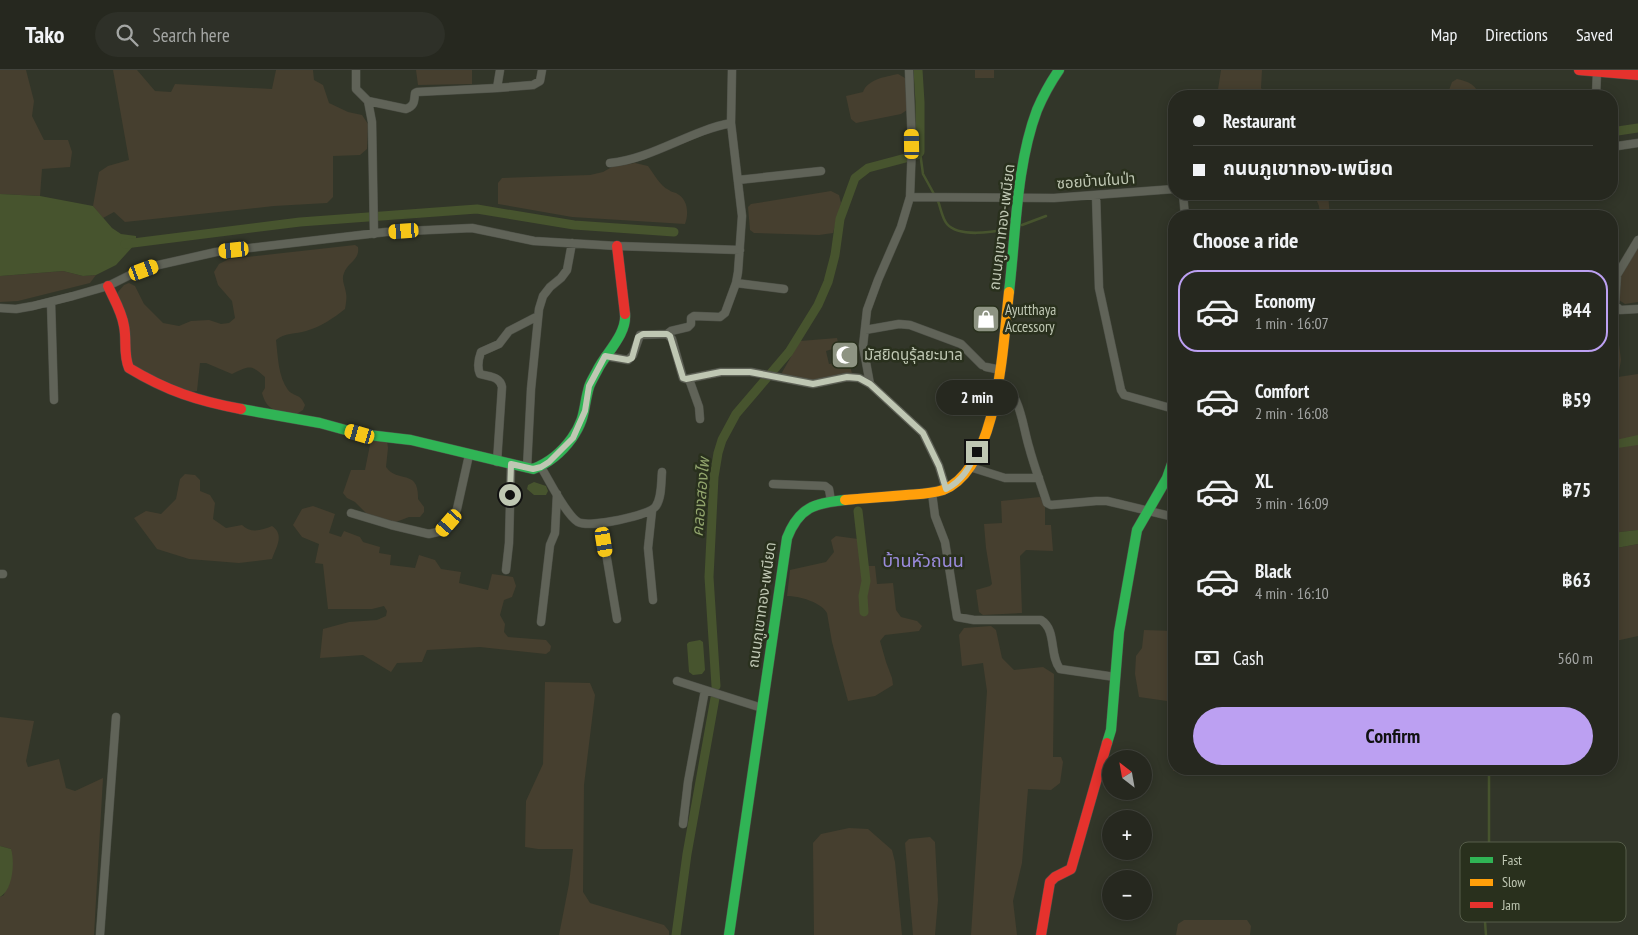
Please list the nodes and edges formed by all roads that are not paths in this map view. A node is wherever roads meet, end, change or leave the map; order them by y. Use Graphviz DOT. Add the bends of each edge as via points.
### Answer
graph roads {
  1 [pos="356,70"];
  2 [pos="500,70"];
  3 [pos="542,70"];
  4 [pos="732,70"];
  5 [pos="909,70"];
  6 [pos="1059,70"];
  7 [pos="1579,70"];
  8 [pos="1597,72"];
  9 [pos="1638,76"];
  10 [pos="497,88"];
  11 [pos="1596,90"];
  12 [pos="368,101"];
  13 [pos="731,123"];
  14 [pos="1638,143"];
  15 [pos="1618,147"];
  16 [pos="610,163"];
  17 [pos="821,171"];
  18 [pos="738,180"];
  19 [pos="1168,189"];
  20 [pos="1096,195"];
  21 [pos="910,197"];
  22 [pos="1020,198"];
  23 [pos="374,231"];
  24 [pos="1638,240"];
  25 [pos="572,243"];
  26 [pos="617,246"];
  27 [pos="740,250"];
  28 [pos="1618,273"];
  29 [pos="736,283"];
  30 [pos="108,286"];
  31 [pos="784,289"];
  32 [pos="51,302"];
  33 [pos="0,308"];
  34 [pos="1618,308"];
  35 [pos="1638,309"];
  36 [pos="538,316"];
  37 [pos="865,330"];
  38 [pos="667,334"];
  39 [pos="605,356"];
  40 [pos="1000,375"];
  41 [pos="689,379"];
  42 [pos="870,384"];
  43 [pos="54,400"];
  44 [pos="1168,407"];
  45 [pos="700,418"];
  46 [pos="469,455"];
  47 [pos="497,462"];
  48 [pos="511,464"];
  49 [pos="541,467"];
  50 [pos="970,467"];
  51 [pos="527,468"];
  52 [pos="662,472"];
  53 [pos="1168,475"];
  54 [pos="1039,478"];
  55 [pos="773,484"];
  56 [pos="946,489"];
  57 [pos="932,493"];
  58 [pos="557,494"];
  59 [pos="831,501"];
  60 [pos="652,511"];
  61 [pos="1147,511"];
  62 [pos="351,513"];
  63 [pos="1168,516"];
  64 [pos="601,523"];
  65 [pos="506,570"];
  66 [pos="653,600"];
  67 [pos="617,620"];
  68 [pos="541,622"];
  69 [pos="1115,677"];
  70 [pos="677,680"];
  71 [pos="705,690"];
  72 [pos="762,708"];
  73 [pos="116,717"];
  74 [pos="683,824"];
  75 [pos="100,935"];
  76 [pos="729,935"];
  77 [pos="1041,935"];
  1 -- 12 [label="street" via="356,89"];
  2 -- 10 [label="street"];
  3 -- 10 [label="street" via="540,81 533,84"];
  4 -- 13 [label="street"];
  5 -- 21 [label="street"];
  6 -- 22 [label="street, ถนนภูเขาทอง-เพนียด" via="1042,98 1030,130"];
  7 -- 8 [label="street"];
  8 -- 9 [label="street"];
  8 -- 11 [label="street"];
  10 -- 12 [label="street" via="420,91 415,93 414,104 406,109"];
  12 -- 23 [label="street" via="372,122"];
  13 -- 16 [label="street" via="714,126 624,162"];
  13 -- 18 [label="street"];
  14 -- 15 [label="street"];
  17 -- 18 [label="street"];
  18 -- 27 [label="street" via="742,216"];
  19 -- 20 [label="street, ซอยบ้านในป่า"];
  20 -- 22 [label="street, ซอยบ้านในป่า"];
  20 -- 44 [label="street" via="1099,288 1121,390 1124,395"];
  21 -- 22 [label="street, ซอยบ้านในป่า"];
  21 -- 37 [label="street" via="867,310"];
  22 -- 40 [label="street, ถนนภูเขาทอง-เพนียด"];
  23 -- 25 [label="street" via="472,228 534,241"];
  23 -- 30 [label="street" via="216,252 154,266"];
  24 -- 28 [label="street"];
  25 -- 26 [label="street"];
  25 -- 36 [label="street" via="567,270 543,296"];
  26 -- 27 [label="street"];
  26 -- 39 [label="street" via="625,318 624,326"];
  27 -- 29 [label="street"];
  29 -- 31 [label="street"];
  29 -- 38 [label="street" via="722,316 694,316 688,327"];
  30 -- 32 [label="street"];
  30 -- 46 [label="street" via="124,323 125,358 129,368 174,392 216,404 320,423 360,434 411,440"];
  32 -- 33 [label="street" via="16,309"];
  32 -- 43 [label="street"];
  34 -- 35 [label="street"];
  36 -- 47 [label="street" via="509,331 499,344 481,352 479,358 480,374 497,378 502,387"];
  36 -- 51 [label="street" via="530,389"];
  37 -- 40 [label="street" via="910,325 961,344 984,366"];
  37 -- 42 [label="street" via="863,346"];
  38 -- 39 [label="street" via="640,335 628,360"];
  38 -- 41 [label="street" via="672,338 683,378"];
  39 -- 49 [label="street" via="589,386 585,411 576,434"];
  40 -- 50 [label="street, ถนนภูเขาทอง-เพนียด" via="985,438"];
  40 -- 54 [label="street" via="1016,400"];
  41 -- 42 [label="street" via="721,372 750,372 813,384 847,377 859,378"];
  41 -- 45 [label="street"];
  42 -- 56 [label="street" via="923,433"];
  46 -- 47 [label="street"];
  46 -- 62 [label="street" via="457,509 442,531 429,534"];
  47 -- 48 [label="street"];
  48 -- 51 [label="street"];
  48 -- 65 [label="street" via="510,543"];
  49 -- 51 [label="street"];
  49 -- 58 [label="street"];
  50 -- 54 [label="street" via="1005,478"];
  50 -- 56 [label="street, ถนนภูเขาทอง-เพนียด" via="959,481"];
  52 -- 60 [label="street" via="659,497"];
  53 -- 61 [label="street"];
  54 -- 61 [label="street" via="1047,503 1051,505 1107,501"];
  55 -- 59 [label="street" via="825,486 829,489"];
  56 -- 57 [label="street, ถนนภูเขาทอง-เพนียด"];
  57 -- 59 [label="street, ถนนภูเขาทอง-เพนียด"];
  57 -- 69 [label="street" via="935,516 945,542 957,617 1041,620 1049,628 1056,664 1060,669"];
  58 -- 64 [label="street" via="578,522"];
  58 -- 68 [label="street" via="555,534 550,546"];
  59 -- 72 [label="street, ถนนภูเขาทอง-เพนียด" via="803,512 787,538"];
  60 -- 64 [label="street"];
  60 -- 66 [label="street" via="648,548"];
  61 -- 63 [label="street"];
  61 -- 69 [label="street" via="1137,530 1119,632"];
  64 -- 67 [label="street"];
  69 -- 77 [label="street" via="1111,730 1071,869 1050,882"];
  70 -- 71 [label="street"];
  71 -- 72 [label="street"];
  71 -- 74 [label="street"];
  72 -- 76 [label="street, ถนนภูเขาทอง-เพนียด"];
  73 -- 75 [label="street"];
}
